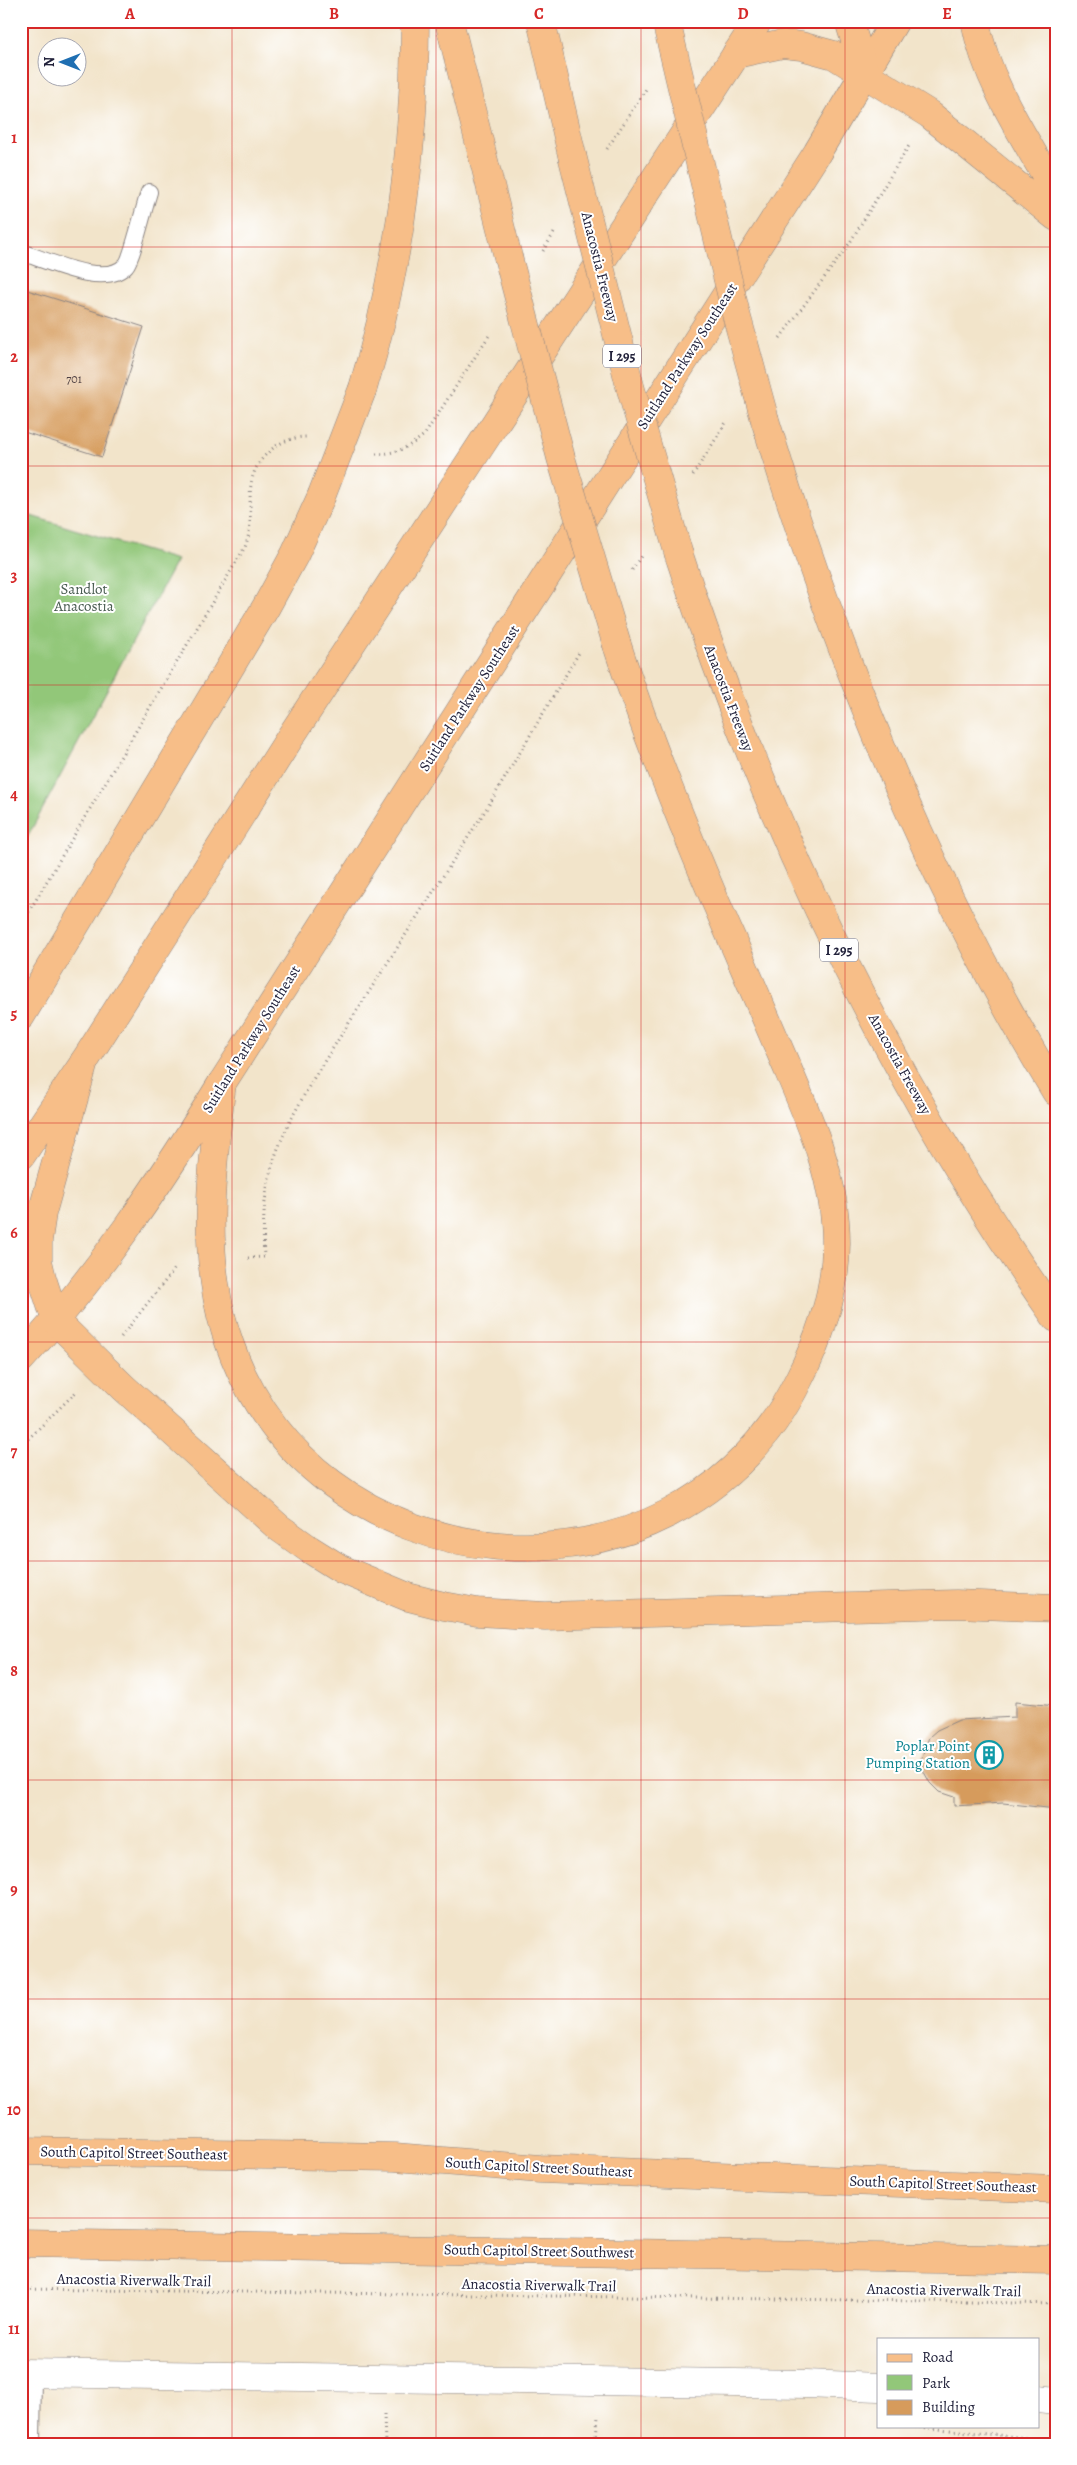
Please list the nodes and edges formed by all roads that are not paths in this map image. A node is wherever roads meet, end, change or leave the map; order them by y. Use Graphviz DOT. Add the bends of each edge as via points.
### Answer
graph roads {
  1 [pos="415,21"];
  2 [pos="449,21"];
  3 [pos="541,21"];
  4 [pos="666,21"];
  5 [pos="758,21"];
  6 [pos="849,21"];
  7 [pos="895,21"];
  8 [pos="975,21"];
  9 [pos="736,54"];
  10 [pos="865,73"];
  11 [pos="149,192"];
  12 [pos="1056,193"];
  13 [pos="1056,218"];
  14 [pos="21,252"];
  15 [pos="21,1016"];
  16 [pos="84,1062"];
  17 [pos="222,1083"];
  18 [pos="1056,1092"];
  19 [pos="21,1156"];
  20 [pos="1056,1318"];
  21 [pos="56,1321"];
  22 [pos="21,1359"];
  23 [pos="1056,1608"];
  24 [pos="21,2152"];
  25 [pos="1056,2189"];
  26 [pos="21,2243"];
  27 [pos="1056,2260"];
  28 [pos="27,2373"];
  29 [pos="877,2387"];
  30 [pos="1040,2399"];
  31 [pos="1056,2401"];
  32 [pos="32,2444"];
  1 -- 15 [label="main road, bridge" via="410,147 386,304 363,388 321,497 266,607"];
  2 -- 17 [label="main road, bridge" via="561,458 617,645 657,759 806,1111 830,1183 836,1243 830,1302 820,1334 790,1398 738,1463 710,1488 675,1510 610,1536 542,1548 510,1548 439,1536 373,1510 313,1470 266,1415 235,1357 225,1329 212,1262 210,1194"];
  3 -- 20 [label="main road, Anacostia Freeway / I 295, bridge" via="630,386 678,555 702,627 761,778 790,849 892,1054 969,1184"];
  4 -- 18 [label="main road, bridge" via="765,420 788,498 837,639 893,777 956,913"];
  5 -- 9 [label="main road"];
  6 -- 10 [label="main road"];
  7 -- 10 [label="main road, Suitland Parkway Southeast"];
  8 -- 12 [label="main road" via="978,40 1001,95"];
  9 -- 10 [label="main road" via="783,44 801,46 834,55"];
  9 -- 16 [label="main road" via="293,733"];
  10 -- 13 [label="main road" via="941,123"];
  10 -- 17 [label="main road, Suitland Parkway Southeast"];
  11 -- 14 [label="lane" via="127,264 113,274 88,274"];
  16 -- 19 [label="main road"];
  16 -- 21 [label="main road" via="42,1214 38,1240 38,1261"];
  17 -- 21 [label="main road, Suitland Parkway Southeast" via="140,1210"];
  21 -- 22 [label="main road, Suitland Parkway Southeast"];
  21 -- 23 [label="main road" via="278,1527 341,1569 408,1597 477,1612 545,1616 956,1604"];
  24 -- 25 [label="main road, South Capitol Street Southeast" via="395,2157 540,2169"];
  26 -- 27 [label="main road, South Capitol Street Southwest"];
  28 -- 29 [label="street"];
  28 -- 32 [label="lane"];
  30 -- 31 [label="street"];
}
